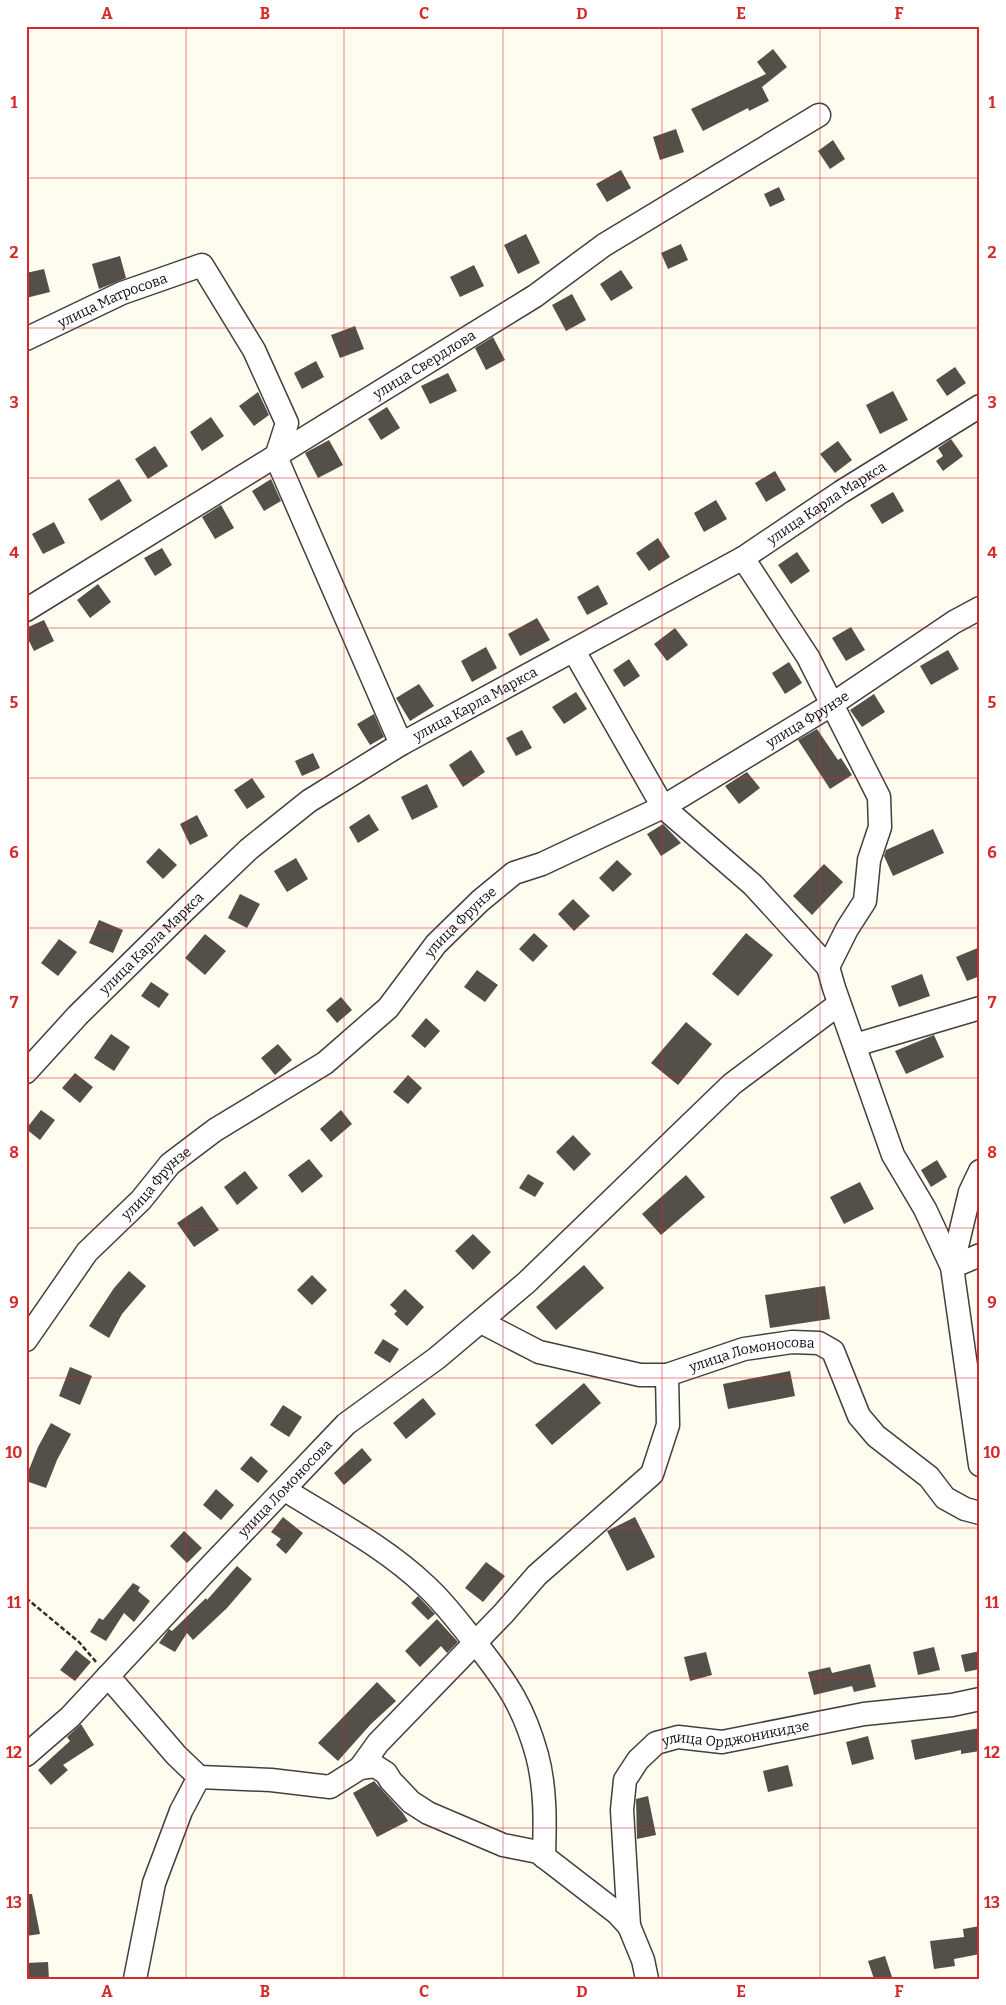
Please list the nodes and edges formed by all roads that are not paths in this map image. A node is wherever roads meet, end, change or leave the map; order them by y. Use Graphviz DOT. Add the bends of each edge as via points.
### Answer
graph roads {
  1 [pos="819,115"];
  2 [pos="26,339"];
  3 [pos="980,406"];
  4 [pos="276,457"];
  5 [pos="743,558"];
  6 [pos="980,608"];
  7 [pos="26,610"];
  8 [pos="574,651"];
  9 [pos="831,705"];
  10 [pos="401,744"];
  11 [pos="663,807"];
  12 [pos="828,967"];
  13 [pos="840,1004"];
  14 [pos="980,1008"];
  15 [pos="855,1045"];
  16 [pos="26,1072"];
  17 [pos="980,1171"];
  18 [pos="980,1255"];
  19 [pos="952,1267"];
  20 [pos="481,1322"];
  21 [pos="26,1340"];
  22 [pos="667,1376"];
  23 [pos="980,1464"];
  24 [pos="285,1490"];
  25 [pos="980,1513"];
  26 [pos="475,1643"];
  27 [pos="108,1676"];
  28 [pos="980,1699"];
  29 [pos="26,1755"];
  30 [pos="360,1768"];
  31 [pos="199,1777"];
  32 [pos="544,1857"];
  33 [pos="629,1926"];
  34 [pos="135,1979"];
  35 [pos="647,1979"];
  1 -- 4 [label="street, улица Свердлова" via="604,245 535,296"];
  2 -- 4 [label="street, улица Матросова" via="122,293 202,265 254,350 287,423"];
  3 -- 5 [label="street, улица Карла Маркса" via="840,492"];
  4 -- 7 [label="street, улица Свердлова"];
  4 -- 10 [label="street"];
  5 -- 8 [label="street, улица Карла Маркса"];
  5 -- 9 [label="street" via="808,657"];
  6 -- 9 [label="street, улица Фрунзе"];
  8 -- 10 [label="street, улица Карла Маркса"];
  8 -- 11 [label="street"];
  9 -- 11 [label="street, улица Фрунзе"];
  9 -- 12 [label="street" via="879,797 880,827 869,860 865,901 846,929"];
  10 -- 16 [label="street, улица Карла Маркса" via="309,801 249,849 78,1015"];
  11 -- 12 [label="street" via="753,885"];
  11 -- 21 [label="street, улица Фрунзе" via="542,864 514,873 480,900 436,944 388,1008 325,1063 216,1130 170,1164 140,1200 87,1252"];
  12 -- 13 [label="street"];
  13 -- 15 [label="street"];
  13 -- 20 [label="street, улица Ломоносова" via="732,1084 528,1282"];
  14 -- 15 [label="street"];
  15 -- 19 [label="street" via="893,1155 925,1209"];
  17 -- 19 [label="street" via="970,1192"];
  18 -- 19 [label="street"];
  19 -- 23 [label="street"];
  20 -- 22 [label="street, улица Ломоносова" via="539,1352 640,1375"];
  20 -- 24 [label="street, улица Ломоносова" via="346,1424"];
  22 -- 25 [label="street, улица Ломоносова" via="744,1349 792,1342 819,1342 833,1351 859,1416 876,1436 929,1477 945,1498"];
  22 -- 26 [label="street" via="668,1425 652,1474 537,1575"];
  24 -- 26 [label="street" via="392,1558 426,1585 461,1622"];
  24 -- 27 [label="street, улица Ломоносова"];
  26 -- 30 [label="street" via="378,1743"];
  26 -- 32 [label="street" via="500,1672 519,1702 537,1756 545,1802"];
  27 -- 29 [label="street, улица Ломоносова" via="70,1717"];
  27 -- 31 [label="street"];
  28 -- 33 [label="street, улица Орджоникидзе" via="864,1714 722,1742 678,1737 656,1743 638,1760 625,1780 622,1810"];
  30 -- 31 [label="street" via="330,1787"];
  30 -- 32 [label="street" via="376,1766 411,1802 428,1813 478,1836 538,1852"];
  31 -- 34 [label="street" via="181,1811 154,1883"];
  32 -- 33 [label="street"];
  33 -- 35 [label="street"];
}
